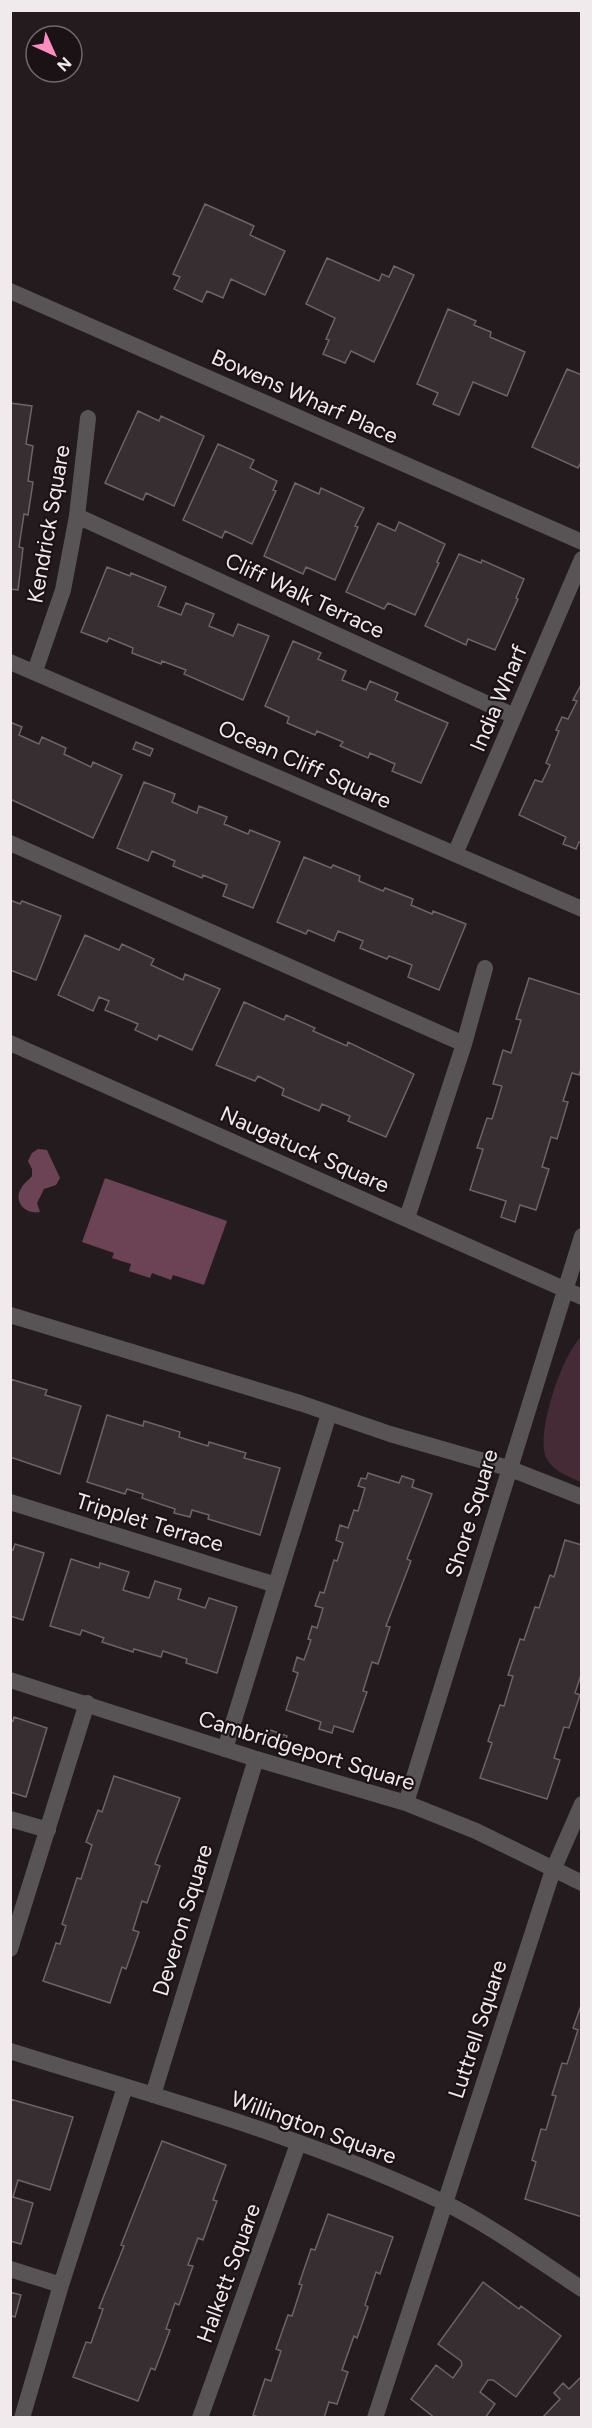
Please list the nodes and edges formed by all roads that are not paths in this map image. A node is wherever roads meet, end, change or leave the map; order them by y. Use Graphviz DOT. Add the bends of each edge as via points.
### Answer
graph roads {
  1 [pos="10,291"];
  2 [pos="88,418"];
  3 [pos="77,516"];
  4 [pos="582,542"];
  5 [pos="582,559"];
  6 [pos="10,662"];
  7 [pos="35,671"];
  8 [pos="514,716"];
  9 [pos="10,843"];
  10 [pos="455,854"];
  11 [pos="582,909"];
  12 [pos="485,968"];
  13 [pos="10,1043"];
  14 [pos="464,1044"];
  15 [pos="407,1218"];
  16 [pos="582,1236"];
  17 [pos="565,1289"];
  18 [pos="582,1297"];
  19 [pos="10,1315"];
  20 [pos="328,1414"];
  21 [pos="508,1468"];
  22 [pos="582,1497"];
  23 [pos="10,1502"];
  24 [pos="276,1585"];
  25 [pos="10,1680"];
  26 [pos="87,1704"];
  27 [pos="225,1749"];
  28 [pos="256,1759"];
  29 [pos="406,1803"];
  30 [pos="582,1804"];
  31 [pos="10,1819"];
  32 [pos="48,1830"];
  33 [pos="553,1870"];
  34 [pos="582,1883"];
  35 [pos="10,1949"];
  36 [pos="10,2051"];
  37 [pos="125,2087"];
  38 [pos="153,2095"];
  39 [pos="298,2144"];
  40 [pos="445,2203"];
  41 [pos="10,2269"];
  42 [pos="61,2285"];
  43 [pos="582,2289"];
  44 [pos="375,2417"];
  45 [pos="22,2418"];
  46 [pos="200,2418"];
  1 -- 4 [label="street, Bowens Wharf Place"];
  2 -- 3 [label="street, Kendrick Square"];
  3 -- 7 [label="street, Kendrick Square" via="63,590"];
  3 -- 8 [label="street, Cliff Walk Terrace"];
  5 -- 8 [label="street, India Wharf"];
  6 -- 7 [label="street, Ocean Cliff Square"];
  7 -- 10 [label="street, Ocean Cliff Square"];
  8 -- 10 [label="street, India Wharf"];
  9 -- 14 [label="street"];
  10 -- 11 [label="street, Ocean Cliff Square"];
  12 -- 14 [label="street"];
  13 -- 15 [label="street, Naugatuck Square"];
  14 -- 15 [label="street"];
  15 -- 17 [label="street, Naugatuck Square"];
  16 -- 17 [label="street, Shore Square"];
  17 -- 18 [label="street, Naugatuck Square"];
  17 -- 21 [label="street, Shore Square"];
  19 -- 20 [label="street"];
  20 -- 21 [label="street"];
  20 -- 24 [label="street"];
  21 -- 22 [label="street"];
  21 -- 29 [label="street, Shore Square"];
  23 -- 24 [label="street, Tripplet Terrace"];
  24 -- 27 [label="street"];
  25 -- 26 [label="street, Cambridgeport Square"];
  26 -- 27 [label="street, Cambridgeport Square"];
  26 -- 32 [label="street"];
  27 -- 28 [label="street, Cambridgeport Square"];
  28 -- 29 [label="street, Cambridgeport Square"];
  28 -- 38 [label="street, Deveron Square"];
  29 -- 33 [label="street, Cambridgeport Square" via="476,1831"];
  30 -- 33 [label="street, Luttrell Square"];
  31 -- 32 [label="street"];
  32 -- 35 [label="street"];
  33 -- 34 [label="street, Cambridgeport Square"];
  33 -- 40 [label="street, Luttrell Square"];
  36 -- 37 [label="street, Willington Square"];
  37 -- 38 [label="street, Willington Square"];
  37 -- 42 [label="street"];
  38 -- 39 [label="street, Willington Square"];
  39 -- 40 [label="street, Willington Square" via="379,2173"];
  39 -- 46 [label="street, Halkett Square"];
  40 -- 43 [label="street, Willington Square"];
  40 -- 44 [label="street, Luttrell Square"];
  41 -- 42 [label="street"];
  42 -- 45 [label="street"];
}
